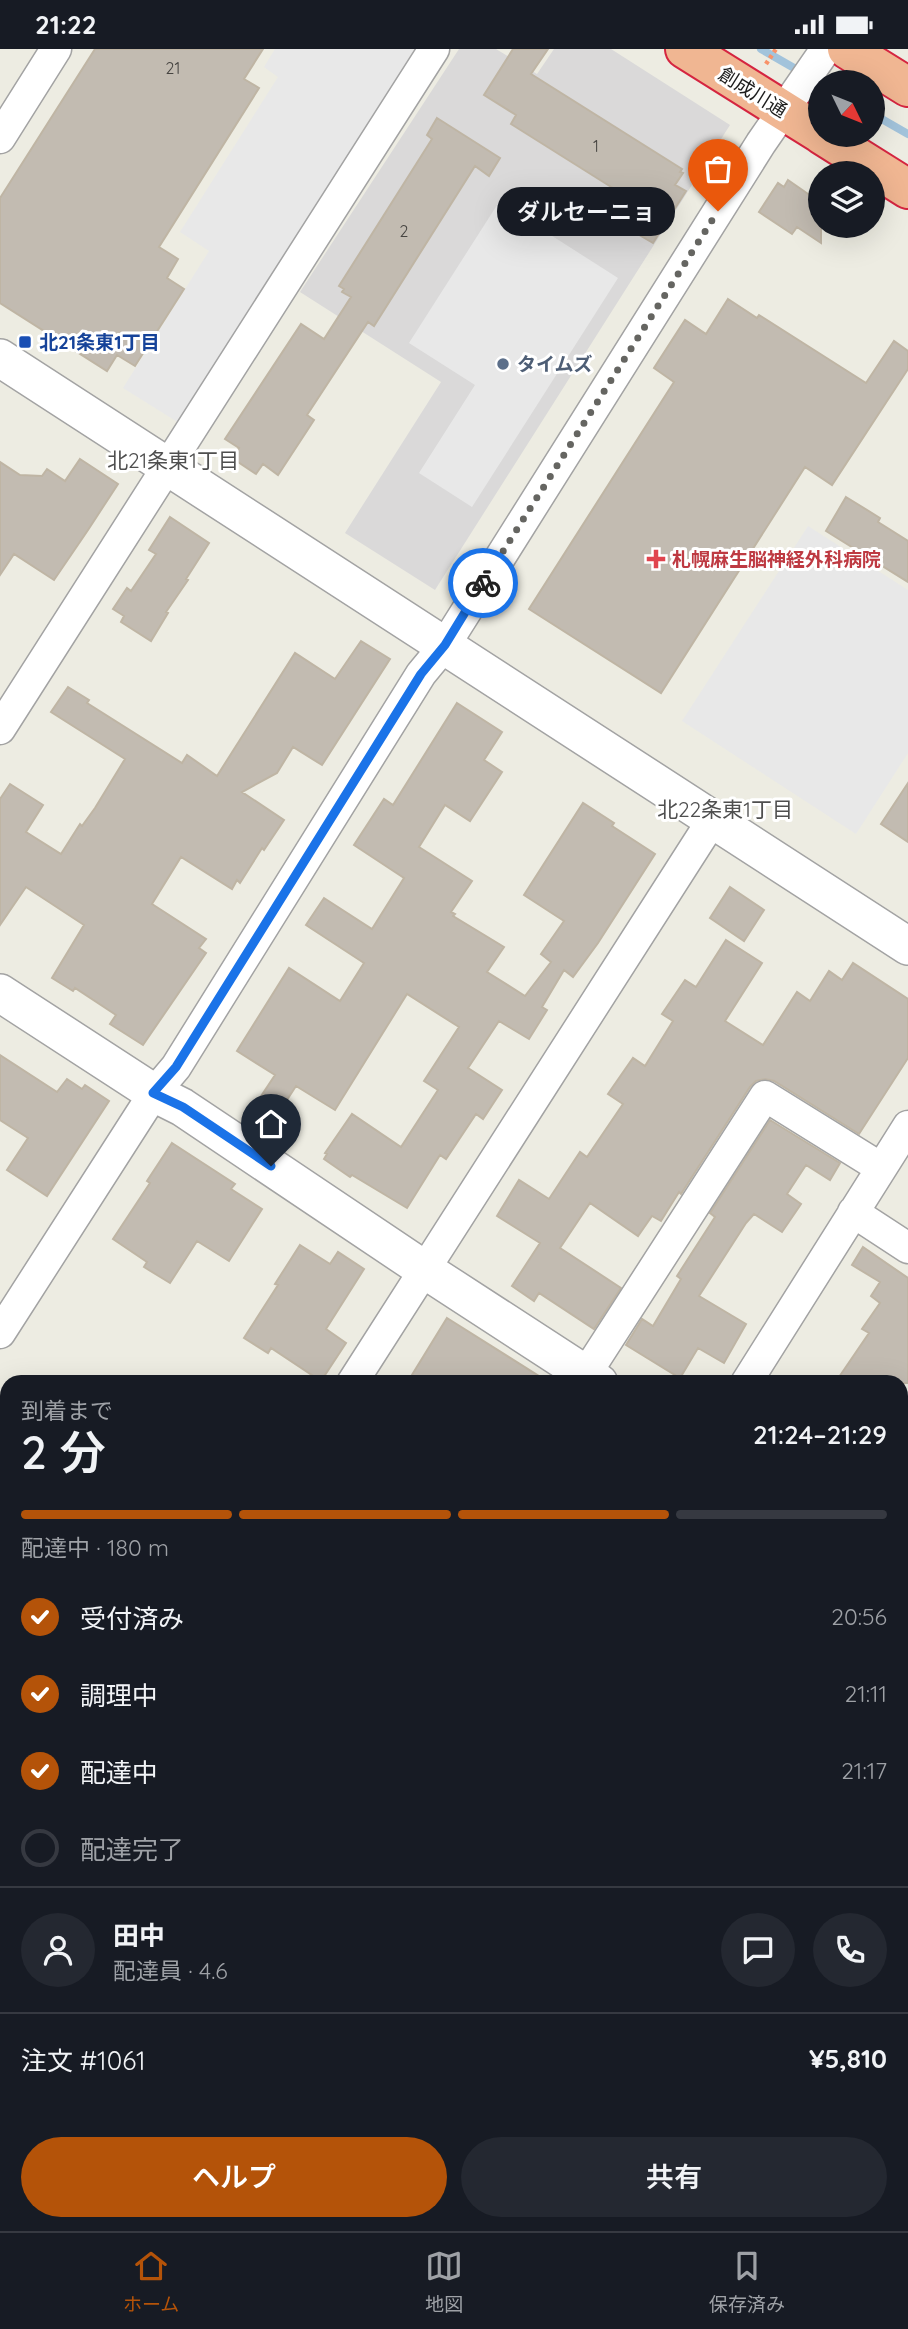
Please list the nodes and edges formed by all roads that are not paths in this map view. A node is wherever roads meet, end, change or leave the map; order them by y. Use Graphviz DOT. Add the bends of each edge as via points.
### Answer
graph roads {
  1 [pos="56,49"];
  2 [pos="434,49"];
  3 [pos="685,49"];
  4 [pos="831,51"];
  5 [pos="908,87"];
  6 [pos="790,103"];
  7 [pos="808,121"];
  8 [pos="0,138"];
  9 [pos="842,147"];
  10 [pos="908,189"];
  11 [pos="0,358"];
  12 [pos="168,465"];
  13 [pos="445,645"];
  14 [pos="0,729"];
  15 [pos="713,819"];
  16 [pos="908,946"];
  17 [pos="0,993"];
  18 [pos="153,1093"];
  19 [pos="908,1126"];
  20 [pos="881,1168"];
  21 [pos="853,1212"];
  22 [pos="908,1248"];
  23 [pos="425,1269"];
  24 [pos="0,1333"];
  25 [pos="357,1375"];
  26 [pos="581,1375"];
  27 [pos="591,1375"];
  28 [pos="751,1375"];
  1 -- 8 [label="street"];
  2 -- 12 [label="street"];
  3 -- 6 [label="highway, 創成川通"];
  4 -- 5 [label="highway"];
  4 -- 6 [label="street"];
  6 -- 7 [label="highway, 創成川通"];
  6 -- 13 [label="street"];
  9 -- 10 [label="highway, 創成川通"];
  11 -- 12 [label="street"];
  12 -- 13 [label="street"];
  12 -- 14 [label="street"];
  13 -- 15 [label="street"];
  13 -- 18 [label="street" via="421,674 176,1067"];
  15 -- 16 [label="street"];
  15 -- 23 [label="street"];
  17 -- 18 [label="street"];
  18 -- 23 [label="street" via="183,1107"];
  18 -- 24 [label="street"];
  19 -- 20 [label="street"];
  20 -- 21 [label="street"];
  20 -- 27 [label="street" via="765,1095"];
  21 -- 22 [label="street"];
  21 -- 28 [label="street"];
  23 -- 25 [label="street"];
  23 -- 26 [label="street"];
}
